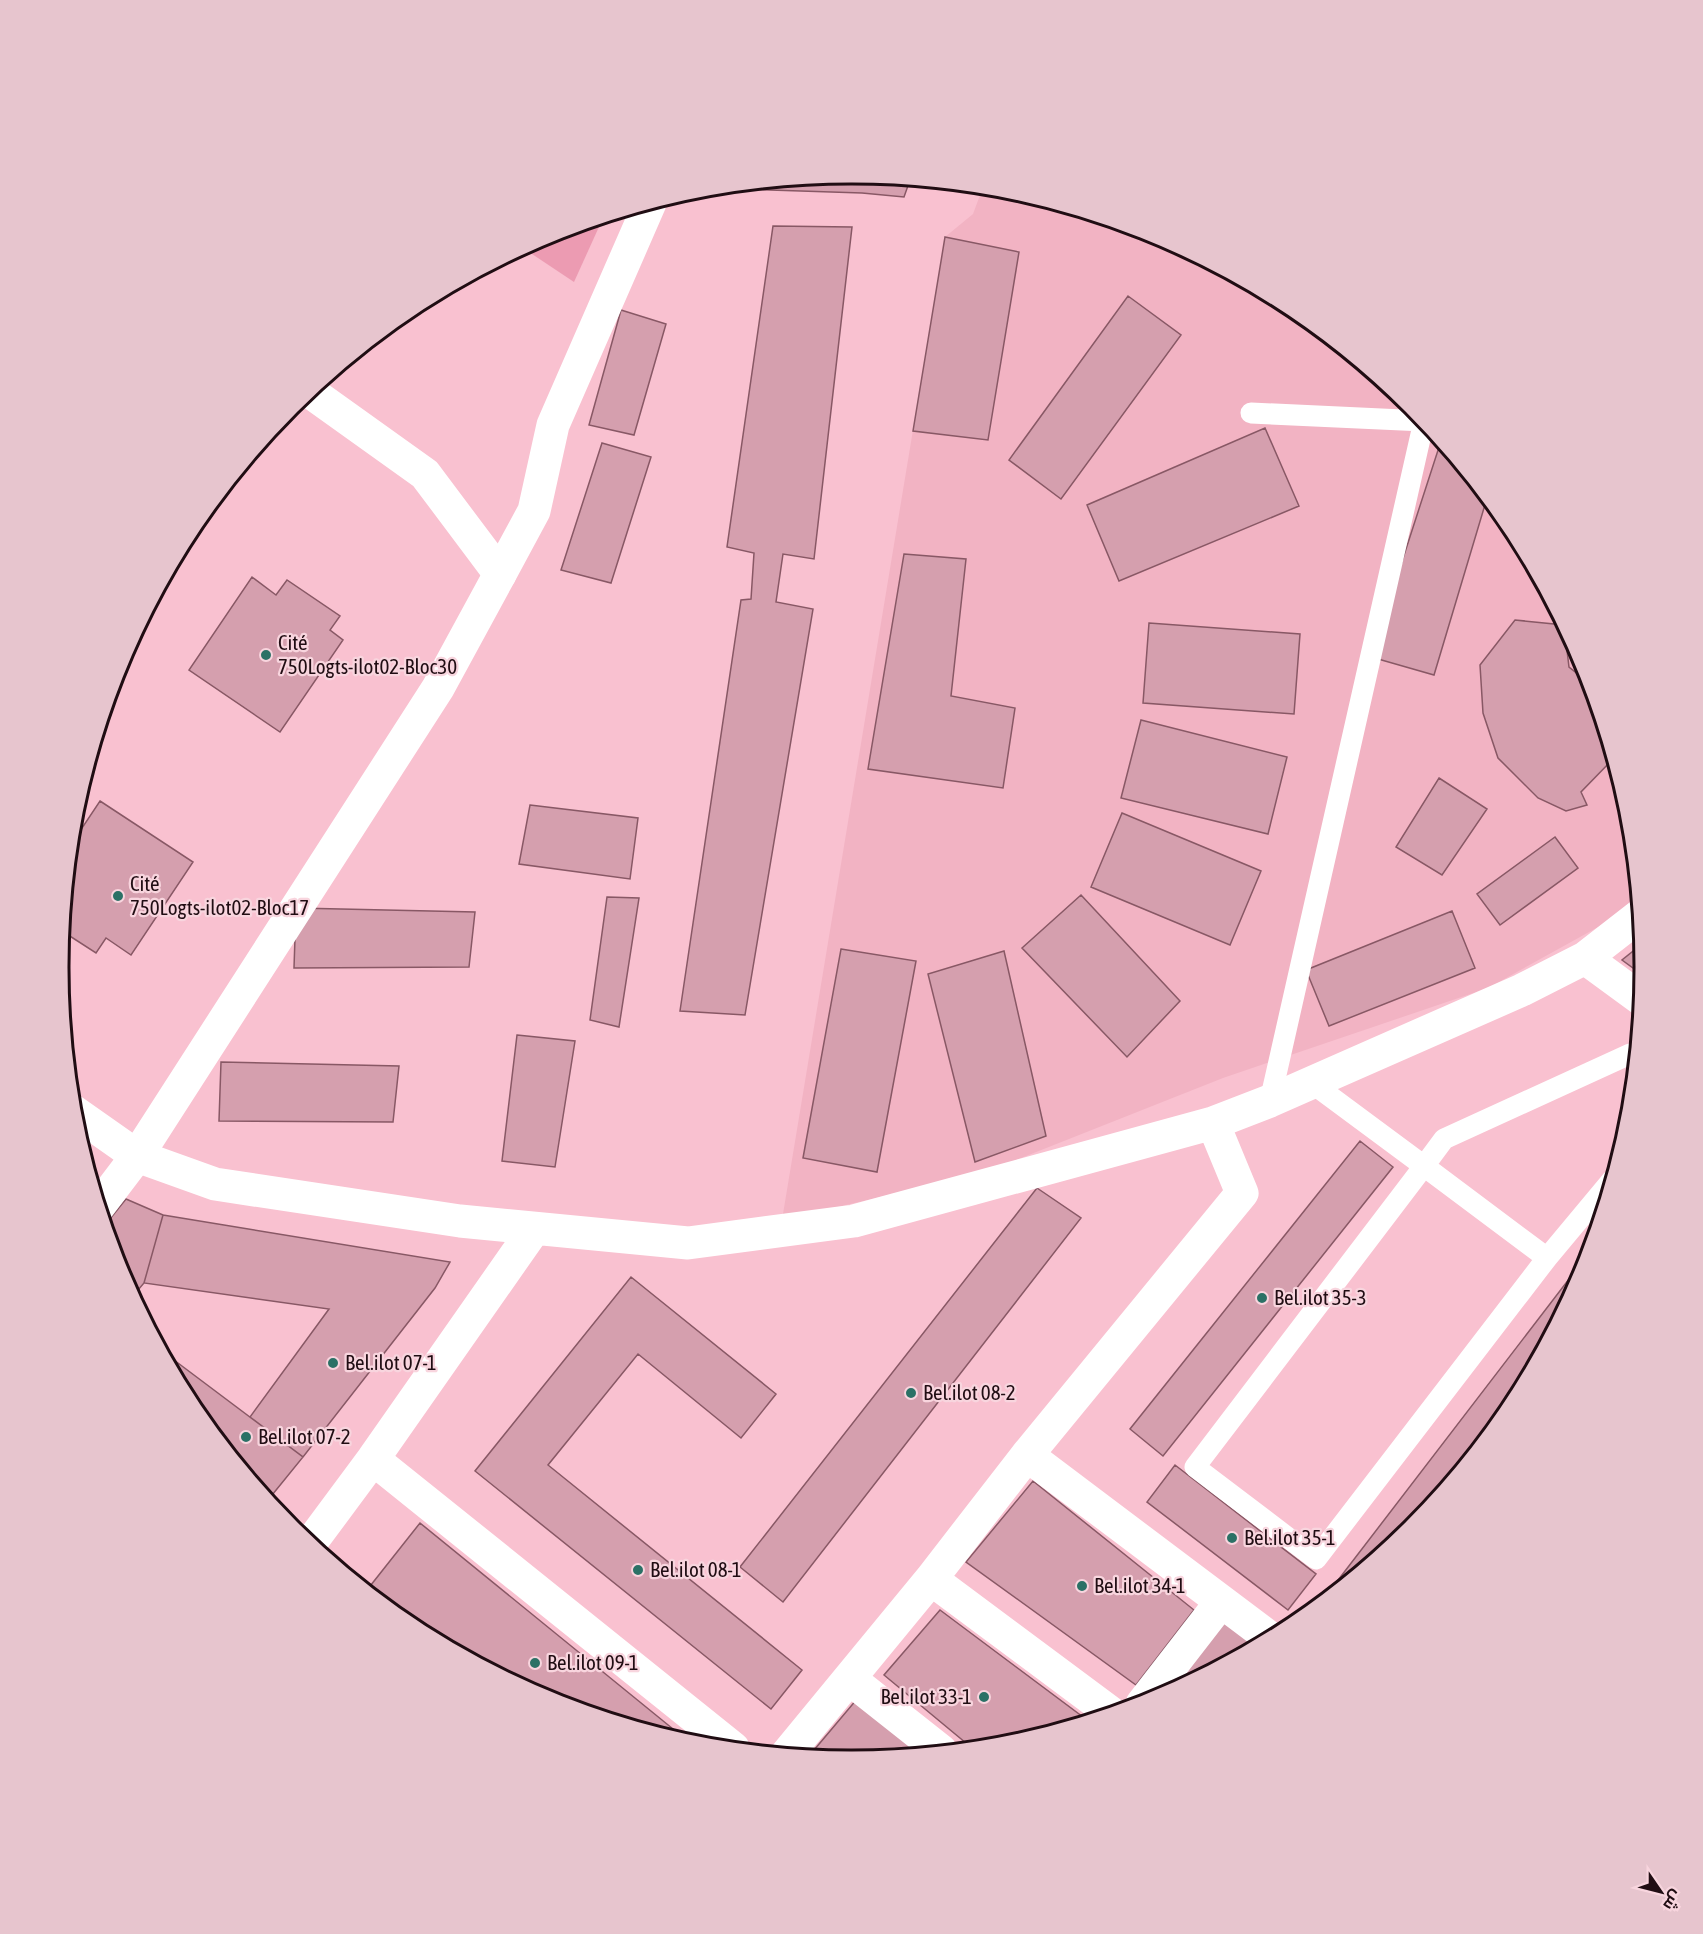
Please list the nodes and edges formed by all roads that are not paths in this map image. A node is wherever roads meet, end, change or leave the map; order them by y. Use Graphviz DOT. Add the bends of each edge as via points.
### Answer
graph roads {
  1 [pos="646,212"];
  2 [pos="317,397"];
  3 [pos="1251,413"];
  4 [pos="1411,420"];
  5 [pos="1422,432"];
  6 [pos="500,574"];
  7 [pos="1632,920"];
  8 [pos="1585,958"];
  9 [pos="1633,993"];
  10 [pos="1628,1055"];
  11 [pos="1312,1083"];
  12 [pos="1270,1101"];
  13 [pos="84,1119"];
  14 [pos="1213,1124"];
  15 [pos="137,1156"];
  16 [pos="1424,1166"];
  17 [pos="1599,1195"];
  18 [pos="105,1198"];
  19 [pos="534,1229"];
  20 [pos="1547,1258"];
  21 [pos="1027,1455"];
  22 [pos="373,1460"];
  23 [pos="316,1536"];
  24 [pos="931,1579"];
  25 [pos="1221,1602"];
  26 [pos="1263,1633"];
  27 [pos="850,1679"];
  28 [pos="1154,1689"];
  29 [pos="1104,1708"];
  30 [pos="720,1738"];
  31 [pos="933,1745"];
  32 [pos="793,1747"];
  1 -- 6 [label="street" via="554,424 534,511"];
  2 -- 6 [label="street" via="425,474"];
  3 -- 4 [label="lane"];
  5 -- 12 [label="lane"];
  6 -- 15 [label="street" via="438,688"];
  7 -- 8 [label="street"];
  8 -- 9 [label="street"];
  8 -- 11 [label="street"];
  10 -- 16 [label="lane" via="1444,1139"];
  11 -- 12 [label="street"];
  11 -- 16 [label="lane"];
  12 -- 14 [label="street"];
  13 -- 15 [label="street"];
  14 -- 19 [label="street" via="854,1221 688,1243"];
  14 -- 21 [label="street" via="1242,1193"];
  15 -- 18 [label="street"];
  15 -- 19 [label="street" via="215,1184"];
  16 -- 20 [label="lane"];
  16 -- 20 [label="lane" via="1195,1467 1316,1559"];
  17 -- 20 [label="lane"];
  19 -- 22 [label="street"];
  21 -- 24 [label="street"];
  21 -- 25 [label="street"];
  22 -- 23 [label="street"];
  22 -- 30 [label="street"];
  24 -- 27 [label="street"];
  24 -- 29 [label="street"];
  25 -- 26 [label="street"];
  25 -- 28 [label="street"];
  27 -- 31 [label="street"];
  27 -- 32 [label="street"];
}
